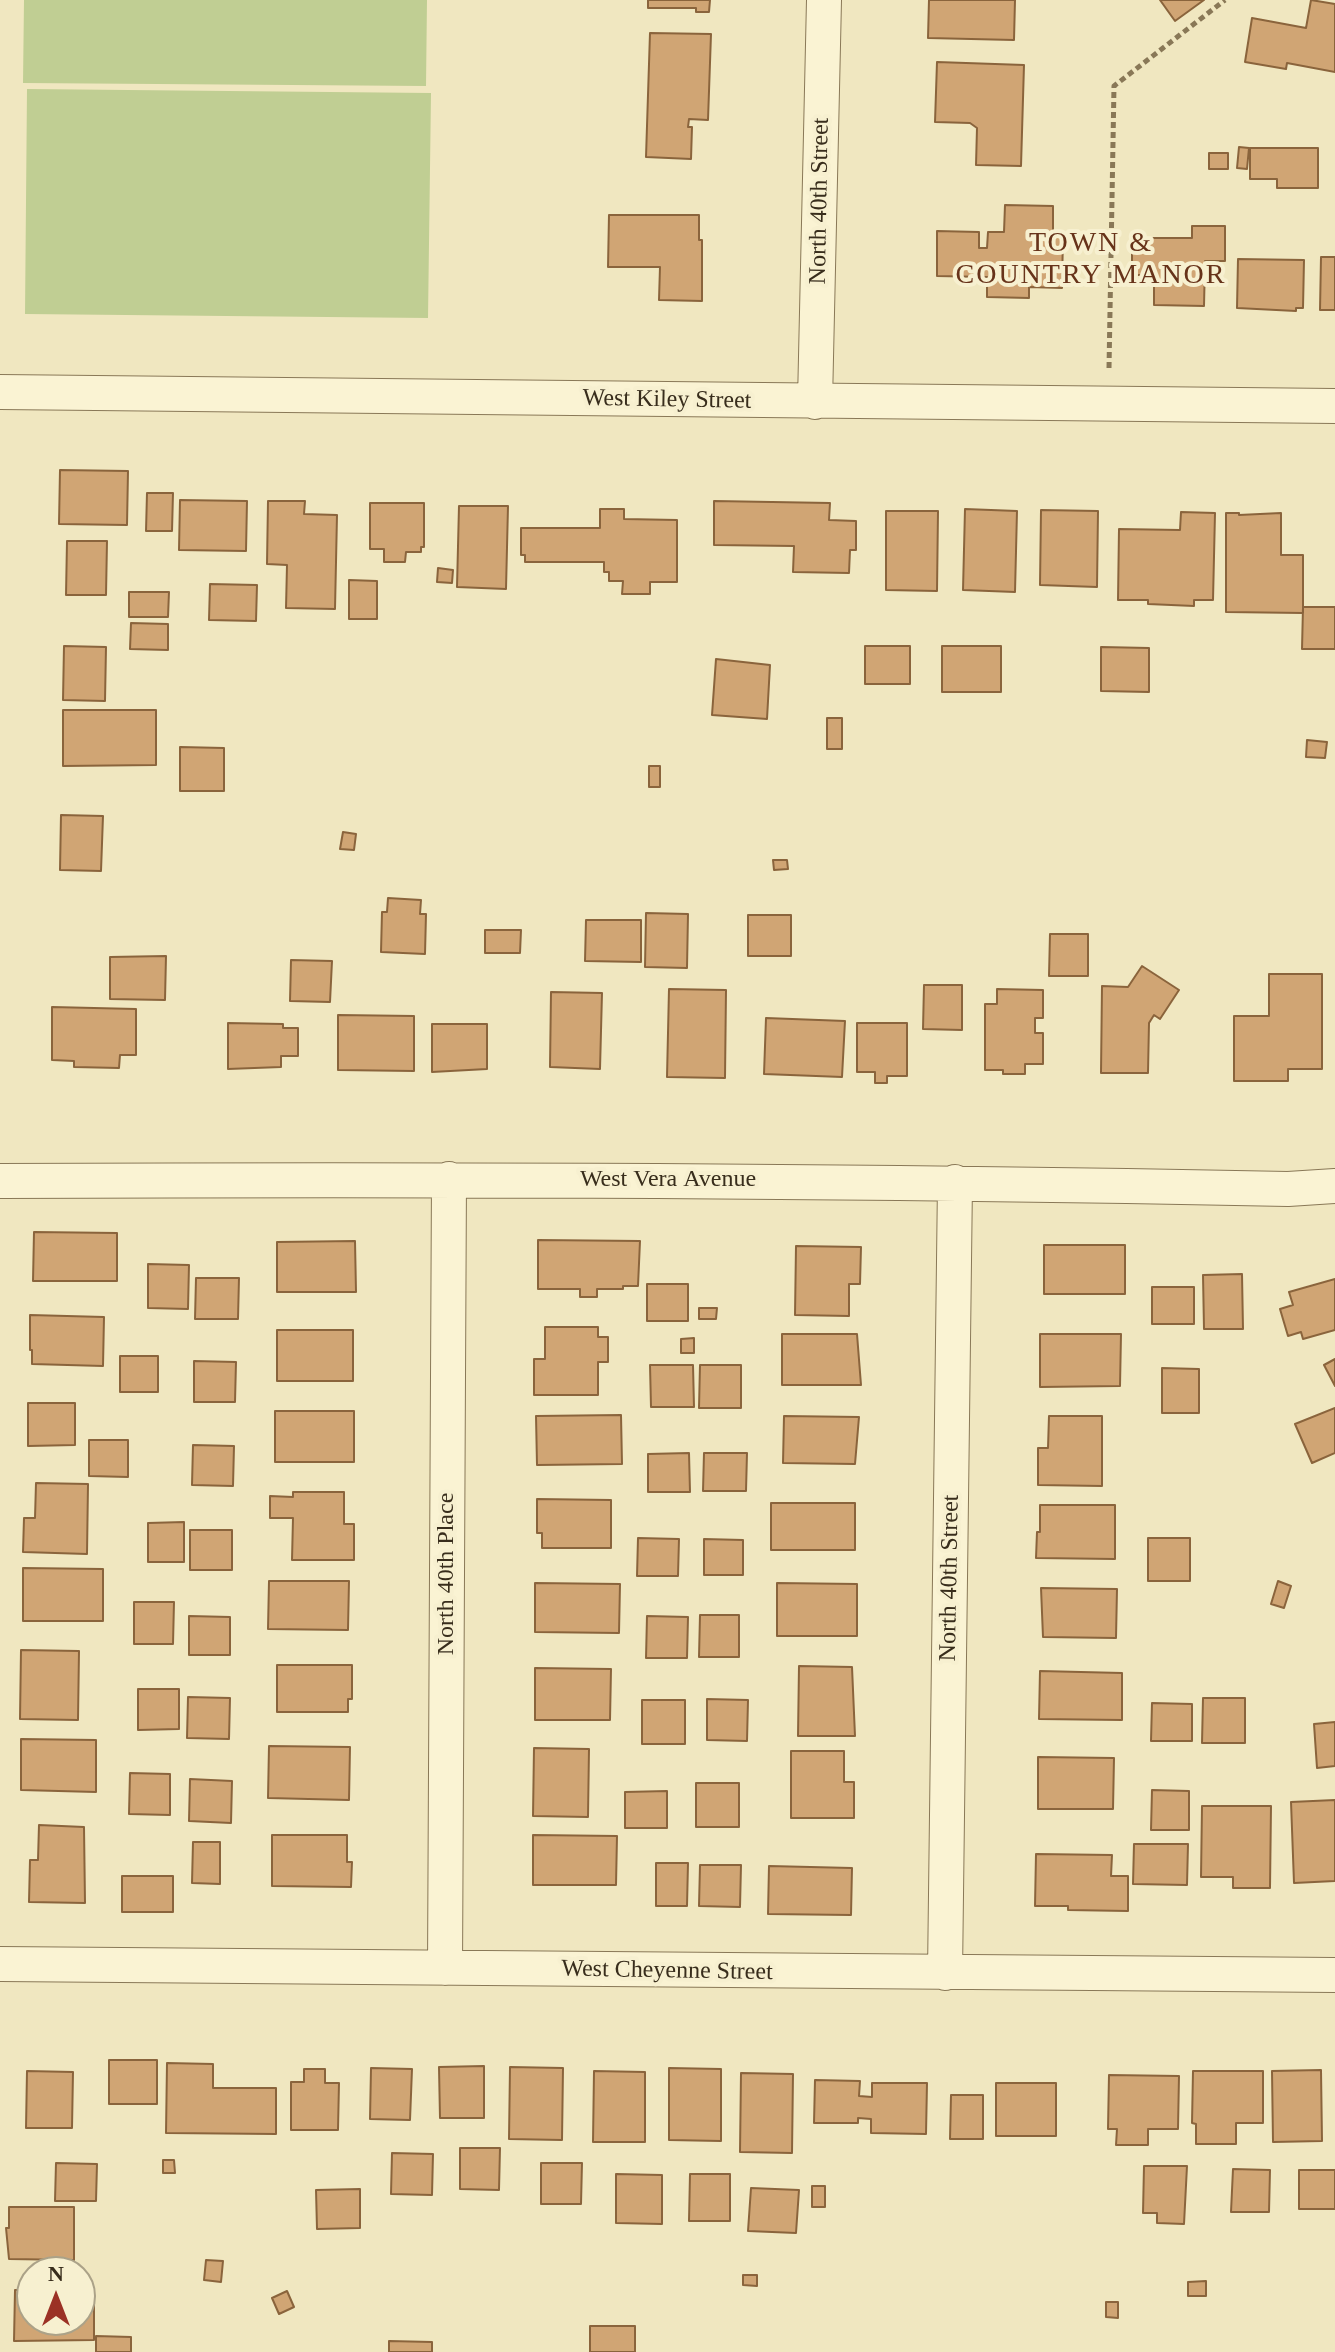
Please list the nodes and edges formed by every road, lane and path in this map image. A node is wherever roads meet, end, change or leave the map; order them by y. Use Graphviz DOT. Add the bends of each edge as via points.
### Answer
graph roads {
  1 [pos="824,0"];
  2 [pos="1225,0"];
  3 [pos="0,392"];
  4 [pos="815,402"];
  5 [pos="1109,405"];
  6 [pos="1335,406"];
  7 [pos="449,1179"];
  8 [pos="0,1181"];
  9 [pos="955,1182"];
  10 [pos="1335,1186"];
  11 [pos="0,1964"];
  12 [pos="445,1968"];
  13 [pos="945,1973"];
  14 [pos="1335,1975"];
  1 -- 4 [label="street, North 40th Street"];
  2 -- 5 [label="path" via="1114,86"];
  3 -- 4 [label="street, West Kiley Street"];
  4 -- 5 [label="street, West Kiley Street"];
  5 -- 6 [label="street, West Kiley Street"];
  7 -- 8 [label="street, West Vera Avenue"];
  7 -- 9 [label="street, West Vera Avenue"];
  7 -- 12 [label="street, North 40th Place"];
  9 -- 10 [label="street, West Vera Avenue"];
  9 -- 13 [label="street, North 40th Street"];
  11 -- 12 [label="street, West Cheyenne Street"];
  12 -- 13 [label="street, West Cheyenne Street"];
  13 -- 14 [label="street, West Cheyenne Street"];
}
